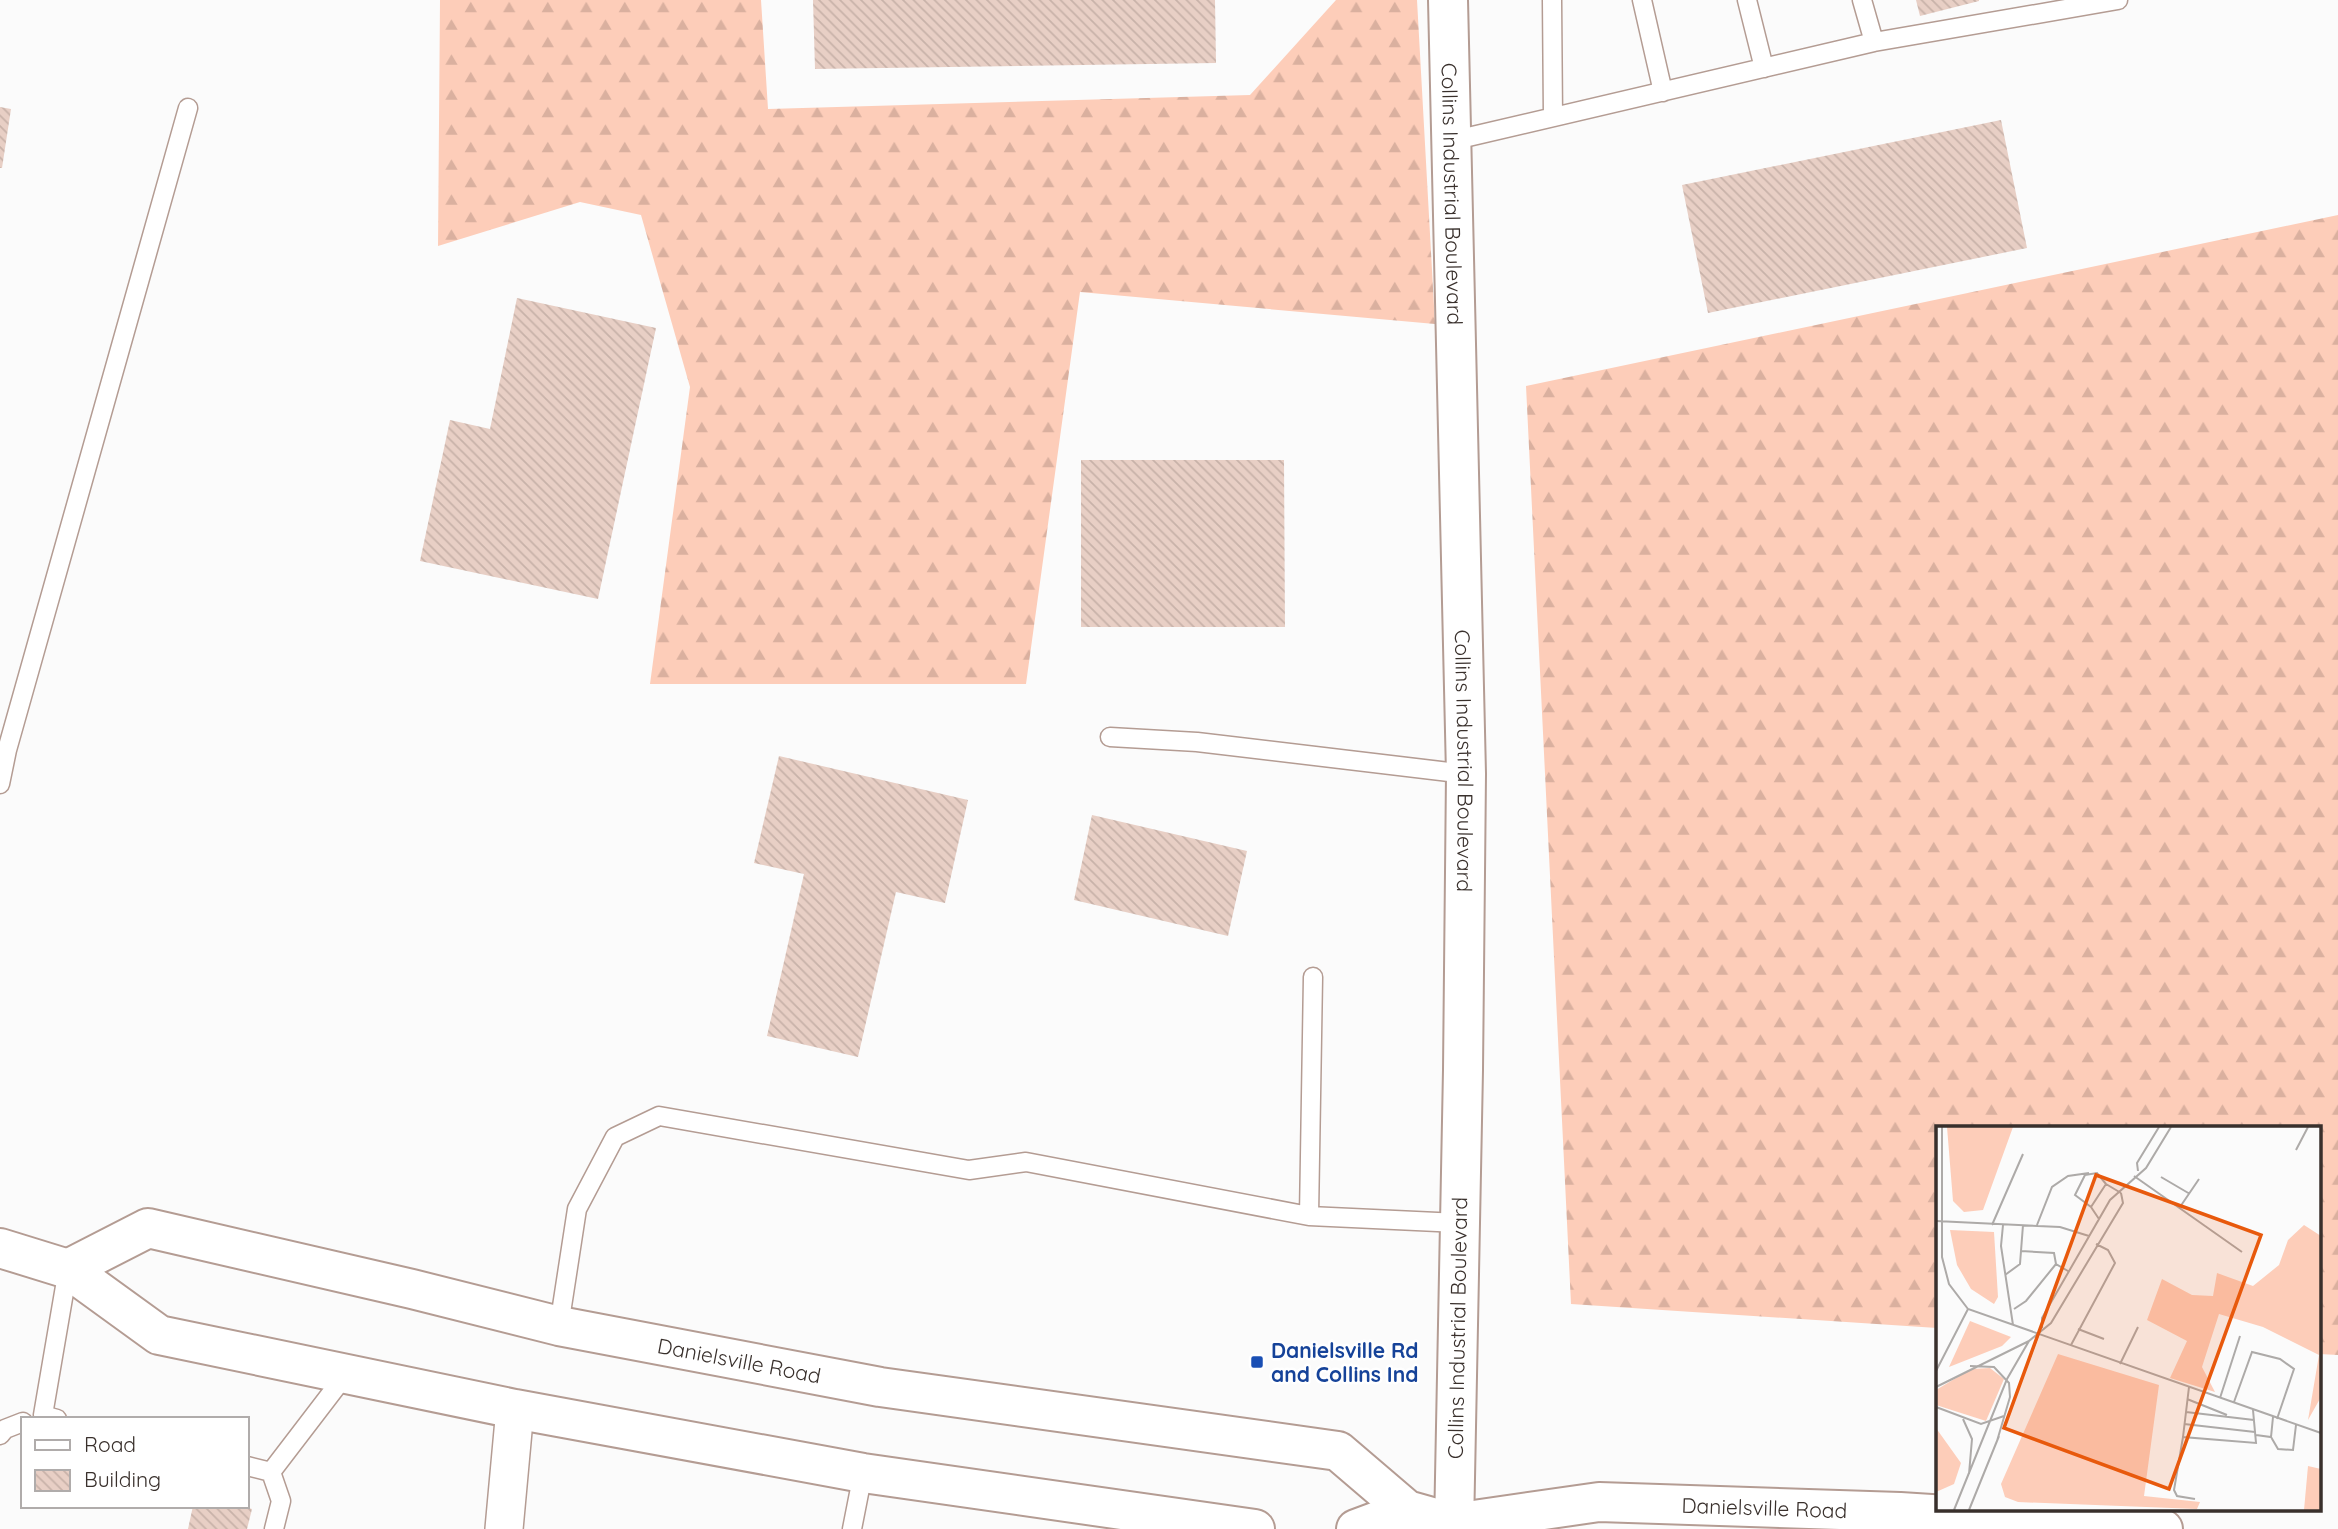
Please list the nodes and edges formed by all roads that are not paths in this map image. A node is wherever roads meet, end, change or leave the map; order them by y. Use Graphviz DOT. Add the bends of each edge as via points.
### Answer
graph roads {
  1 [pos="1448,0"];
  2 [pos="1552,0"];
  3 [pos="1642,0"];
  4 [pos="1747,0"];
  5 [pos="1862,0"];
  6 [pos="2118,0"];
  7 [pos="1874,42"];
  8 [pos="1764,68"];
  9 [pos="1663,92"];
  10 [pos="188,108"];
  11 [pos="1553,117"];
  12 [pos="1451,141"];
  13 [pos="1110,737"];
  14 [pos="4,749"];
  15 [pos="1465,774"];
  16 [pos="0,784"];
  17 [pos="1313,976"];
  18 [pos="1309,1216"];
  19 [pos="1459,1223"];
  20 [pos="0,1248"];
  21 [pos="68,1269"];
  22 [pos="559,1326"];
  23 [pos="346,1374"];
  24 [pos="515,1409"];
  25 [pos="44,1417"];
  26 [pos="21,1423"];
  27 [pos="0,1435"];
  28 [pos="248,1466"];
  29 [pos="271,1472"];
  30 [pos="863,1473"];
  31 [pos="1408,1510"];
  32 [pos="1457,1527"];
  33 [pos="274,1529"];
  34 [pos="503,1529"];
  35 [pos="852,1529"];
  36 [pos="1255,1529"];
  37 [pos="1356,1529"];
  38 [pos="2162,1529"];
  1 -- 12 [label="main road, Collins Industrial Boulevard"];
  2 -- 11 [label="lane"];
  3 -- 9 [label="lane"];
  4 -- 8 [label="lane"];
  5 -- 7 [label="lane"];
  6 -- 7 [label="lane"];
  7 -- 8 [label="lane"];
  8 -- 9 [label="lane"];
  9 -- 11 [label="lane"];
  10 -- 14 [label="lane"];
  11 -- 12 [label="lane"];
  12 -- 15 [label="main road, Collins Industrial Boulevard"];
  13 -- 15 [label="lane" via="1197,742"];
  14 -- 16 [label="lane"];
  15 -- 19 [label="main road, Collins Industrial Boulevard"];
  17 -- 18 [label="lane"];
  18 -- 19 [label="lane"];
  18 -- 22 [label="lane" via="1026,1162 969,1170 659,1116 615,1137 577,1209"];
  19 -- 32 [label="main road, Collins Industrial Boulevard"];
  20 -- 21 [label="main road"];
  21 -- 22 [label="main road, Danielsville Road" via="148,1228"];
  21 -- 23 [label="main road" via="159,1335"];
  21 -- 25 [label="lane"];
  22 -- 31 [label="main road, Danielsville Road" via="880,1388 1338,1451"];
  23 -- 24 [label="main road"];
  23 -- 29 [label="lane"];
  24 -- 30 [label="main road"];
  24 -- 34 [label="street"];
  26 -- 27 [label="lane"];
  28 -- 29 [label="lane"];
  29 -- 33 [label="lane" via="281,1501"];
  30 -- 35 [label="lane"];
  30 -- 36 [label="main road"];
  31 -- 32 [label="main road, Danielsville Road"];
  31 -- 37 [label="main road"];
  32 -- 38 [label="main road, Danielsville Road" via="1599,1502 1899,1512"];
}
